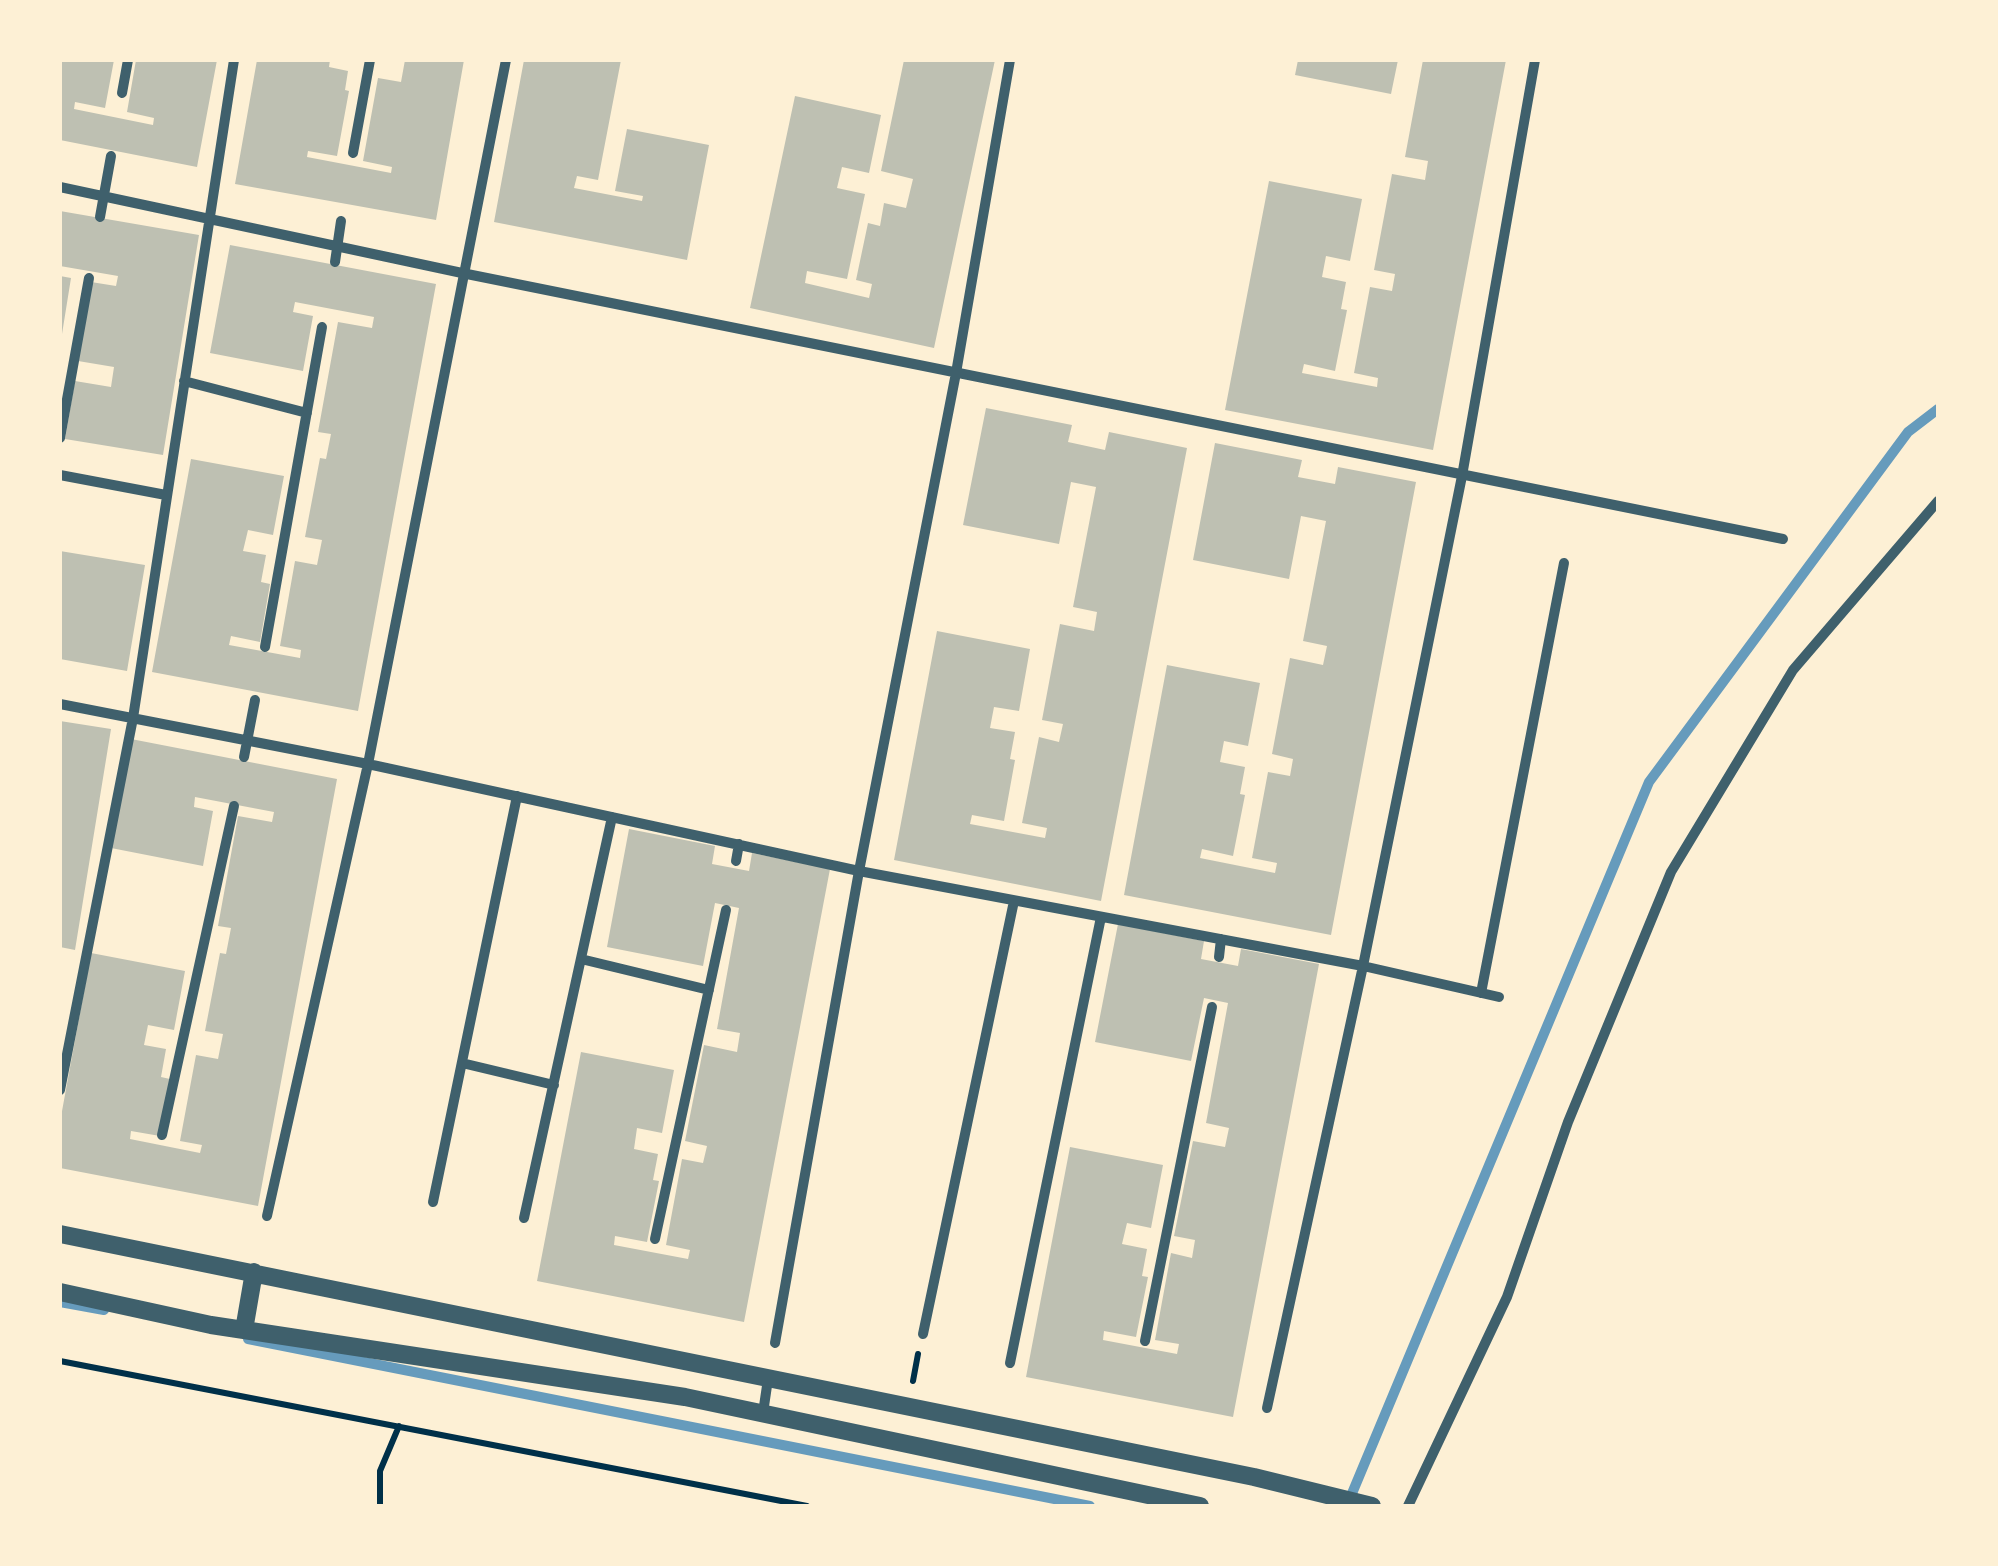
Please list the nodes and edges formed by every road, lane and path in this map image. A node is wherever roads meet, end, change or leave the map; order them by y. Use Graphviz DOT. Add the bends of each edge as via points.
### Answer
graph roads {
  1 [pos="128,60"];
  2 [pos="234,60"];
  3 [pos="370,60"];
  4 [pos="506,60"];
  5 [pos="1010,60"];
  6 [pos="1535,60"];
  7 [pos="122,93"];
  8 [pos="353,153"];
  9 [pos="112,156"];
  10 [pos="60,187"];
  11 [pos="104,197"];
  12 [pos="100,216"];
  13 [pos="208,220"];
  14 [pos="341,220"];
  15 [pos="337,247"];
  16 [pos="335,262"];
  17 [pos="462,273"];
  18 [pos="89,278"];
  19 [pos="322,327"];
  20 [pos="956,374"];
  21 [pos="184,381"];
  22 [pos="307,412"];
  23 [pos="60,438"];
  24 [pos="60,474"];
  25 [pos="1462,476"];
  26 [pos="166,494"];
  27 [pos="1938,500"];
  28 [pos="1783,539"];
  29 [pos="1564,563"];
  30 [pos="265,646"];
  31 [pos="255,700"];
  32 [pos="60,704"];
  33 [pos="132,718"];
  34 [pos="247,740"];
  35 [pos="244,757"];
  36 [pos="368,764"];
  37 [pos="516,796"];
  38 [pos="234,806"];
  39 [pos="612,817"];
  40 [pos="738,844"];
  41 [pos="736,861"];
  42 [pos="859,872"];
  43 [pos="1014,900"];
  44 [pos="726,910"];
  45 [pos="1101,917"];
  46 [pos="1222,939"];
  47 [pos="1219,956"];
  48 [pos="581,959"];
  49 [pos="1363,966"];
  50 [pos="710,990"];
  51 [pos="1481,993"];
  52 [pos="1498,998"];
  53 [pos="1212,1007"];
  54 [pos="462,1063"];
  55 [pos="554,1084"];
  56 [pos="60,1090"];
  57 [pos="162,1135"];
  58 [pos="433,1202"];
  59 [pos="267,1216"];
  60 [pos="524,1218"];
  61 [pos="60,1234"];
  62 [pos="655,1239"];
  63 [pos="254,1272"];
  64 [pos="60,1292"];
  65 [pos="244,1330"];
  66 [pos="922,1334"];
  67 [pos="1145,1340"];
  68 [pos="775,1343"];
  69 [pos="60,1361"];
  70 [pos="1010,1362"];
  71 [pos="768,1379"];
  72 [pos="908,1407"];
  73 [pos="1266,1408"];
  74 [pos="764,1413"];
  75 [pos="398,1426"];
  76 [pos="380,1506"];
  77 [pos="807,1506"];
  78 [pos="1200,1506"];
  79 [pos="1370,1506"];
  80 [pos="1408,1506"];
  1 -- 7 [label="street"];
  2 -- 13 [label="street"];
  3 -- 8 [label="street"];
  4 -- 17 [label="street"];
  5 -- 20 [label="street"];
  6 -- 25 [label="street"];
  9 -- 11 [label="street"];
  10 -- 11 [label="street"];
  11 -- 12 [label="street"];
  11 -- 13 [label="street"];
  13 -- 15 [label="street"];
  13 -- 21 [label="street"];
  14 -- 15 [label="street"];
  15 -- 16 [label="street"];
  15 -- 17 [label="street"];
  17 -- 20 [label="street"];
  17 -- 36 [label="street"];
  18 -- 23 [label="street"];
  19 -- 22 [label="street"];
  20 -- 25 [label="street"];
  20 -- 42 [label="street"];
  21 -- 22 [label="street"];
  21 -- 26 [label="street"];
  22 -- 30 [label="street"];
  24 -- 26 [label="street"];
  25 -- 28 [label="street"];
  25 -- 49 [label="street"];
  26 -- 33 [label="street"];
  27 -- 80 [label="street" via="1793,670 1671,872 1568,1122 1507,1296"];
  29 -- 51 [label="street"];
  31 -- 34 [label="street"];
  32 -- 33 [label="street"];
  33 -- 34 [label="street"];
  33 -- 56 [label="street"];
  34 -- 35 [label="street"];
  34 -- 36 [label="street"];
  36 -- 37 [label="street"];
  36 -- 59 [label="street"];
  37 -- 39 [label="street"];
  37 -- 54 [label="street"];
  38 -- 57 [label="street"];
  39 -- 40 [label="street"];
  39 -- 48 [label="street"];
  40 -- 41 [label="street"];
  40 -- 42 [label="street"];
  42 -- 43 [label="street"];
  42 -- 68 [label="street"];
  43 -- 45 [label="street"];
  43 -- 66 [label="street"];
  44 -- 50 [label="street"];
  45 -- 46 [label="street"];
  45 -- 70 [label="street"];
  46 -- 47 [label="street"];
  46 -- 49 [label="street"];
  48 -- 50 [label="street"];
  48 -- 55 [label="street"];
  49 -- 51 [label="street"];
  49 -- 73 [label="street"];
  50 -- 62 [label="street"];
  51 -- 52 [label="street"];
  53 -- 67 [label="street"];
  54 -- 55 [label="street"];
  54 -- 58 [label="street"];
  55 -- 60 [label="street"];
  61 -- 63 [label="street"];
  63 -- 65 [label="street"];
  63 -- 71 [label="street"];
  64 -- 65 [label="street"];
  65 -- 74 [label="street"];
  66 -- 72 [label="path"];
  69 -- 75 [label="path"];
  71 -- 72 [label="street"];
  71 -- 74 [label="street"];
  72 -- 79 [label="street"];
  74 -- 78 [label="street"];
  75 -- 76 [label="path" via="380,1471"];
  75 -- 77 [label="path"];
}
